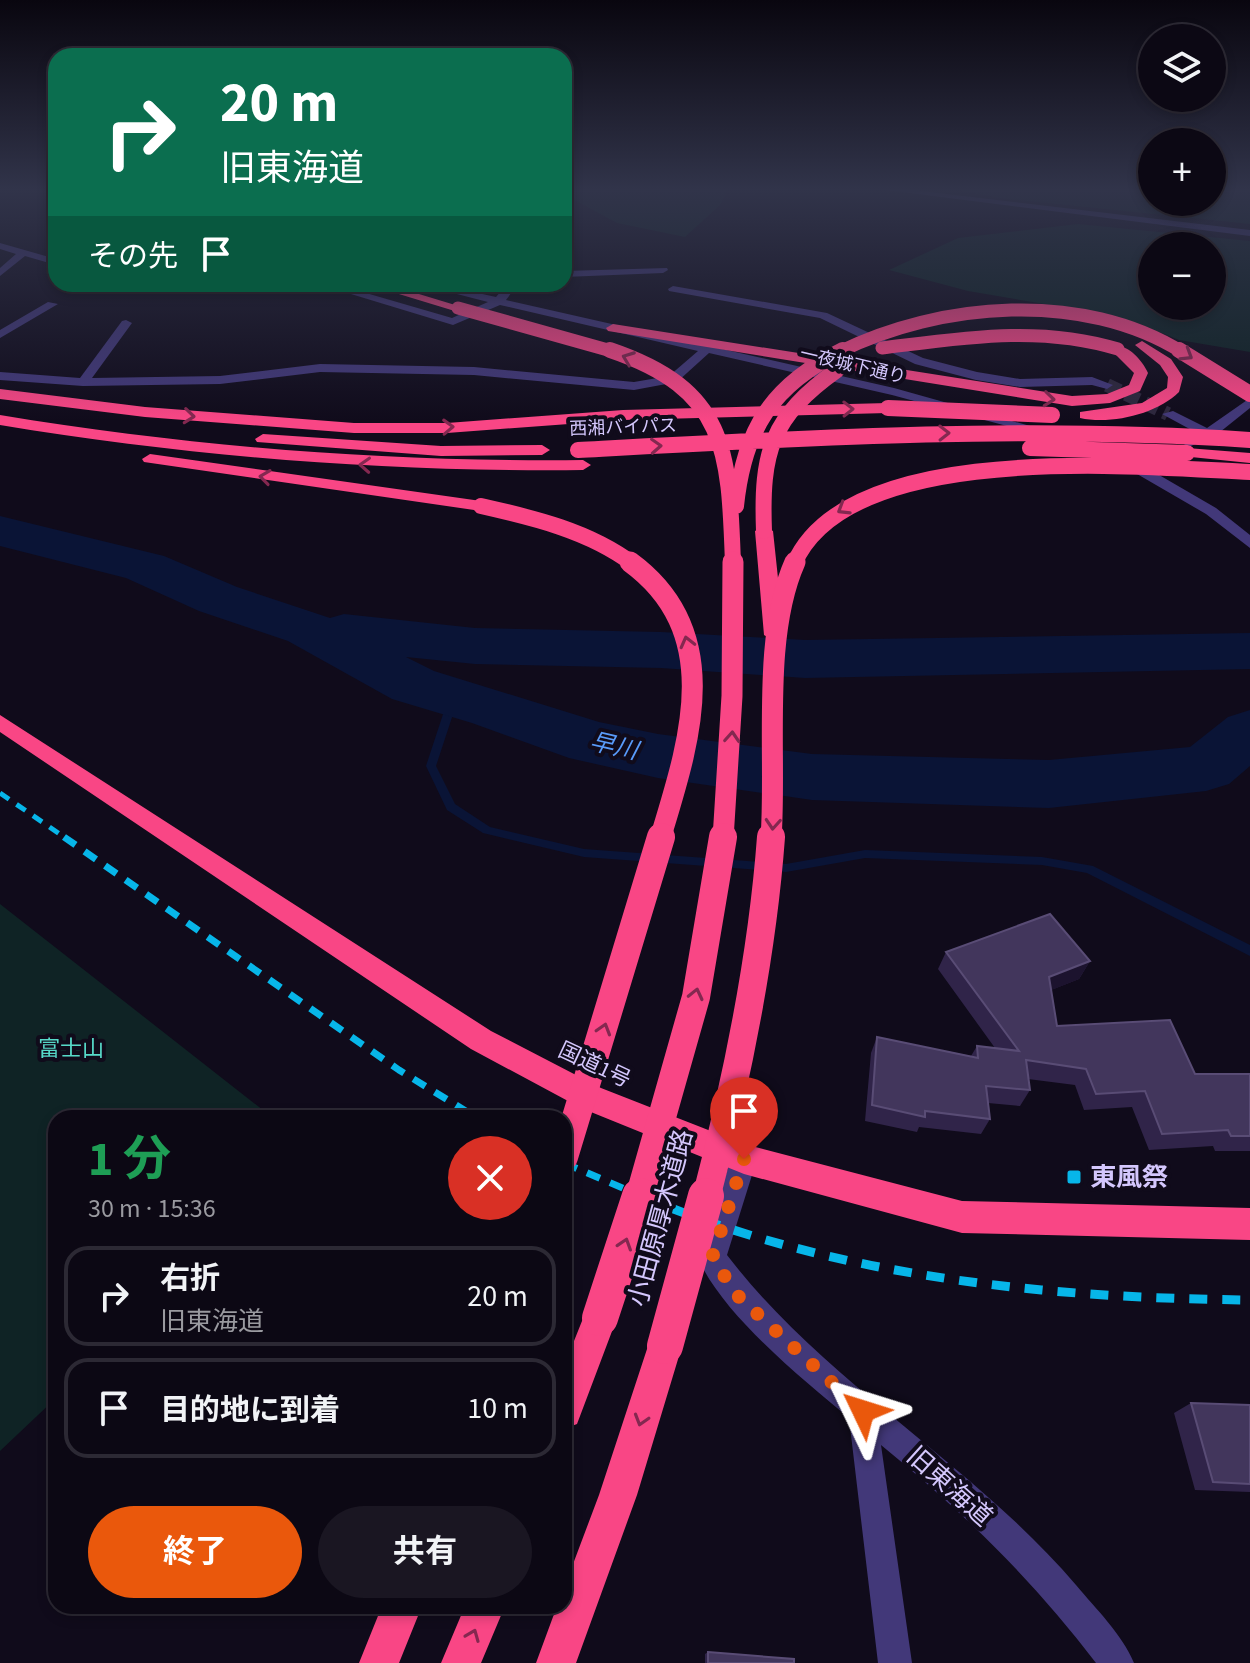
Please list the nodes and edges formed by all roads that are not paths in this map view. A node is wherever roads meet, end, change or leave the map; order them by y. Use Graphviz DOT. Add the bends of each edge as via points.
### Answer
graph roads {
  1 [pos="663,270"];
  2 [pos="572,274"];
  3 [pos="673,289"];
  4 [pos="350,292"];
  5 [pos="401,292"];
  6 [pos="456,292"];
  7 [pos="506,292"];
  8 [pos="498,302"];
  9 [pos="52,304"];
  10 [pos="126,323"];
  11 [pos="613,328"];
  12 [pos="0,335"];
  13 [pos="882,348"];
  14 [pos="706,350"];
  15 [pos="0,376"];
  16 [pos="83,382"];
  17 [pos="1107,385"];
  18 [pos="0,394"];
  19 [pos="1250,394"];
  20 [pos="0,401"];
  21 [pos="1250,402"];
  22 [pos="1168,414"];
  23 [pos="0,422"];
  24 [pos="1207,433"];
  25 [pos="1250,440"];
  26 [pos="581,458"];
  27 [pos="1250,458"];
  28 [pos="1129,464"];
  29 [pos="1250,472"];
  30 [pos="732,529"];
  31 [pos="1250,543"];
  32 [pos="774,635"];
  33 [pos="0,722"];
  34 [pos="572,1130"];
  35 [pos="744,1159"];
  36 [pos="1250,1224"];
  37 [pos="572,1390"];
  38 [pos="863,1411"];
  39 [pos="399,1614"];
  40 [pos="482,1614"];
  41 [pos="379,1663"];
  42 [pos="461,1663"];
  43 [pos="556,1663"];
  44 [pos="895,1663"];
  45 [pos="1117,1663"];
  1 -- 2 [label="street"];
  3 -- 17 [label="street" via="823,315 919,361 976,376"];
  4 -- 8 [label="street" via="453,322"];
  30 -- 5 [label="highway, one-way, bridge" via="715,427 686,387 630,358"];
  6 -- 8 [label="street, 一夜城下通り"];
  7 -- 8 [label="street"];
  8 -- 11 [label="street, 一夜城下通り"];
  9 -- 12 [label="street"];
  10 -- 16 [label="street"];
  11 -- 13 [label="highway, one-way, bridge" via="1072,401 1110,398 1135,388 1141,373 1118,349 1038,332 965,335"];
  11 -- 14 [label="street, 一夜城下通り"];
  18 -- 13 [label="highway, one-way, bridge" via="145,412 354,428 447,428 623,415 888,408 1111,415 1160,404 1172,394 1176,381 1162,357 1101,329 1019,320 959,324 922,331"];
  13 -- 32 [label="highway, bridge" via="813,387 772,436 761,481"];
  14 -- 16 [label="street" via="673,379 634,386 474,371 320,368 220,380"];
  14 -- 28 [label="street, 一夜城下通り" via="1039,429"];
  15 -- 16 [label="street"];
  30 -- 19 [label="highway, one-way, bridge" via="743,453 775,399 836,352 887,331 1002,311 1065,313 1156,338"];
  20 -- 26 [label="highway, 西湘バイパス" via="135,424 333,445"];
  21 -- 24 [label="street"];
  22 -- 24 [label="street"];
  26 -- 23 [label="highway, 西湘バイパス, one-way" via="427,467 339,463"];
  34 -- 23 [label="highway, one-way, bridge" via="689,726 690,651 681,620 664,593 640,569 575,530 481,506 185,465"];
  24 -- 28 [label="street"];
  26 -- 25 [label="highway, 西湘バイパス, one-way, bridge" via="978,432"];
  26 -- 27 [label="highway, 西湘バイパス, bridge" via="990,448"];
  28 -- 31 [label="street, 一夜城下通り" via="1211,511"];
  29 -- 32 [label="highway, one-way, bridge" via="1014,469 894,487 858,500 810,535 785,582"];
  37 -- 30 [label="highway, 小田原厚木道路, one-way, bridge" via="652,1163 681,1059 717,887 733,719"];
  32 -- 43 [label="highway, 小田原厚木道路, one-way, bridge" via="775,806 757,974 711,1184 665,1346 618,1495"];
  33 -- 35 [label="highway, 国道1号" via="481,1040 591,1098"];
  35 -- 36 [label="highway, 国道1号" via="962,1217"];
  35 -- 38 [label="street, 旧東海道" via="712,1258 739,1297"];
  38 -- 44 [label="street"];
  38 -- 45 [label="street, 旧東海道" via="970,1500 1070,1600"];
  39 -- 41 [label="highway"];
  42 -- 40 [label="highway, one-way"];
}
